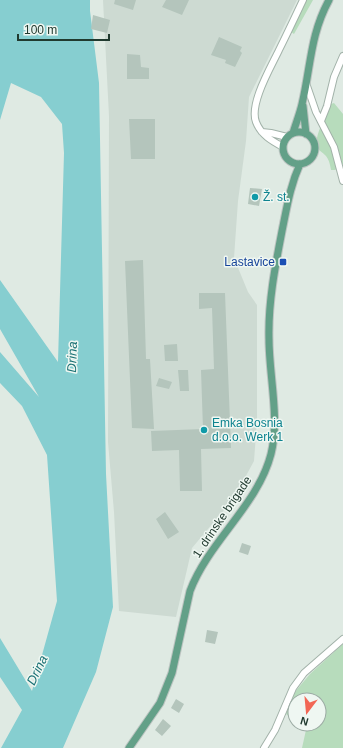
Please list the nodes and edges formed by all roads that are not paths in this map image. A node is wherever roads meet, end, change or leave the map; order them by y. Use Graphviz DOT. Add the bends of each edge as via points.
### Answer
graph roads {
  1 [pos="303,0"];
  2 [pos="329,0"];
  3 [pos="343,56"];
  4 [pos="306,82"];
  5 [pos="302,104"];
  6 [pos="321,121"];
  7 [pos="262,132"];
  8 [pos="306,134"];
  9 [pos="290,135"];
  10 [pos="283,147"];
  11 [pos="290,161"];
  12 [pos="300,164"];
  13 [pos="343,180"];
  14 [pos="292,182"];
  15 [pos="343,639"];
  16 [pos="129,748"];
  17 [pos="264,748"];
  1 -- 7 [label="street" via="258,99 255,115"];
  2 -- 4 [label="main road" via="312,47"];
  3 -- 6 [label="street"];
  4 -- 5 [label="main road"];
  4 -- 6 [label="street"];
  5 -- 8 [label="main road"];
  5 -- 9 [label="main road"];
  6 -- 13 [label="street" via="334,147"];
  7 -- 9 [label="street"];
  7 -- 10 [label="street"];
  8 -- 9 [label="main road" via="302,132"];
  8 -- 12 [label="main road" via="314,141 315,151 309,160"];
  9 -- 10 [label="main road"];
  10 -- 11 [label="main road"];
  11 -- 12 [label="main road"];
  11 -- 14 [label="main road"];
  12 -- 14 [label="main road"];
  14 -- 16 [label="main road, 1. drinske brigade" via="275,264 270,308 268,338 274,422 271,454 257,488 195,578 172,673 160,703"];
  15 -- 17 [label="street" via="304,673 293,688 275,730"];
}
